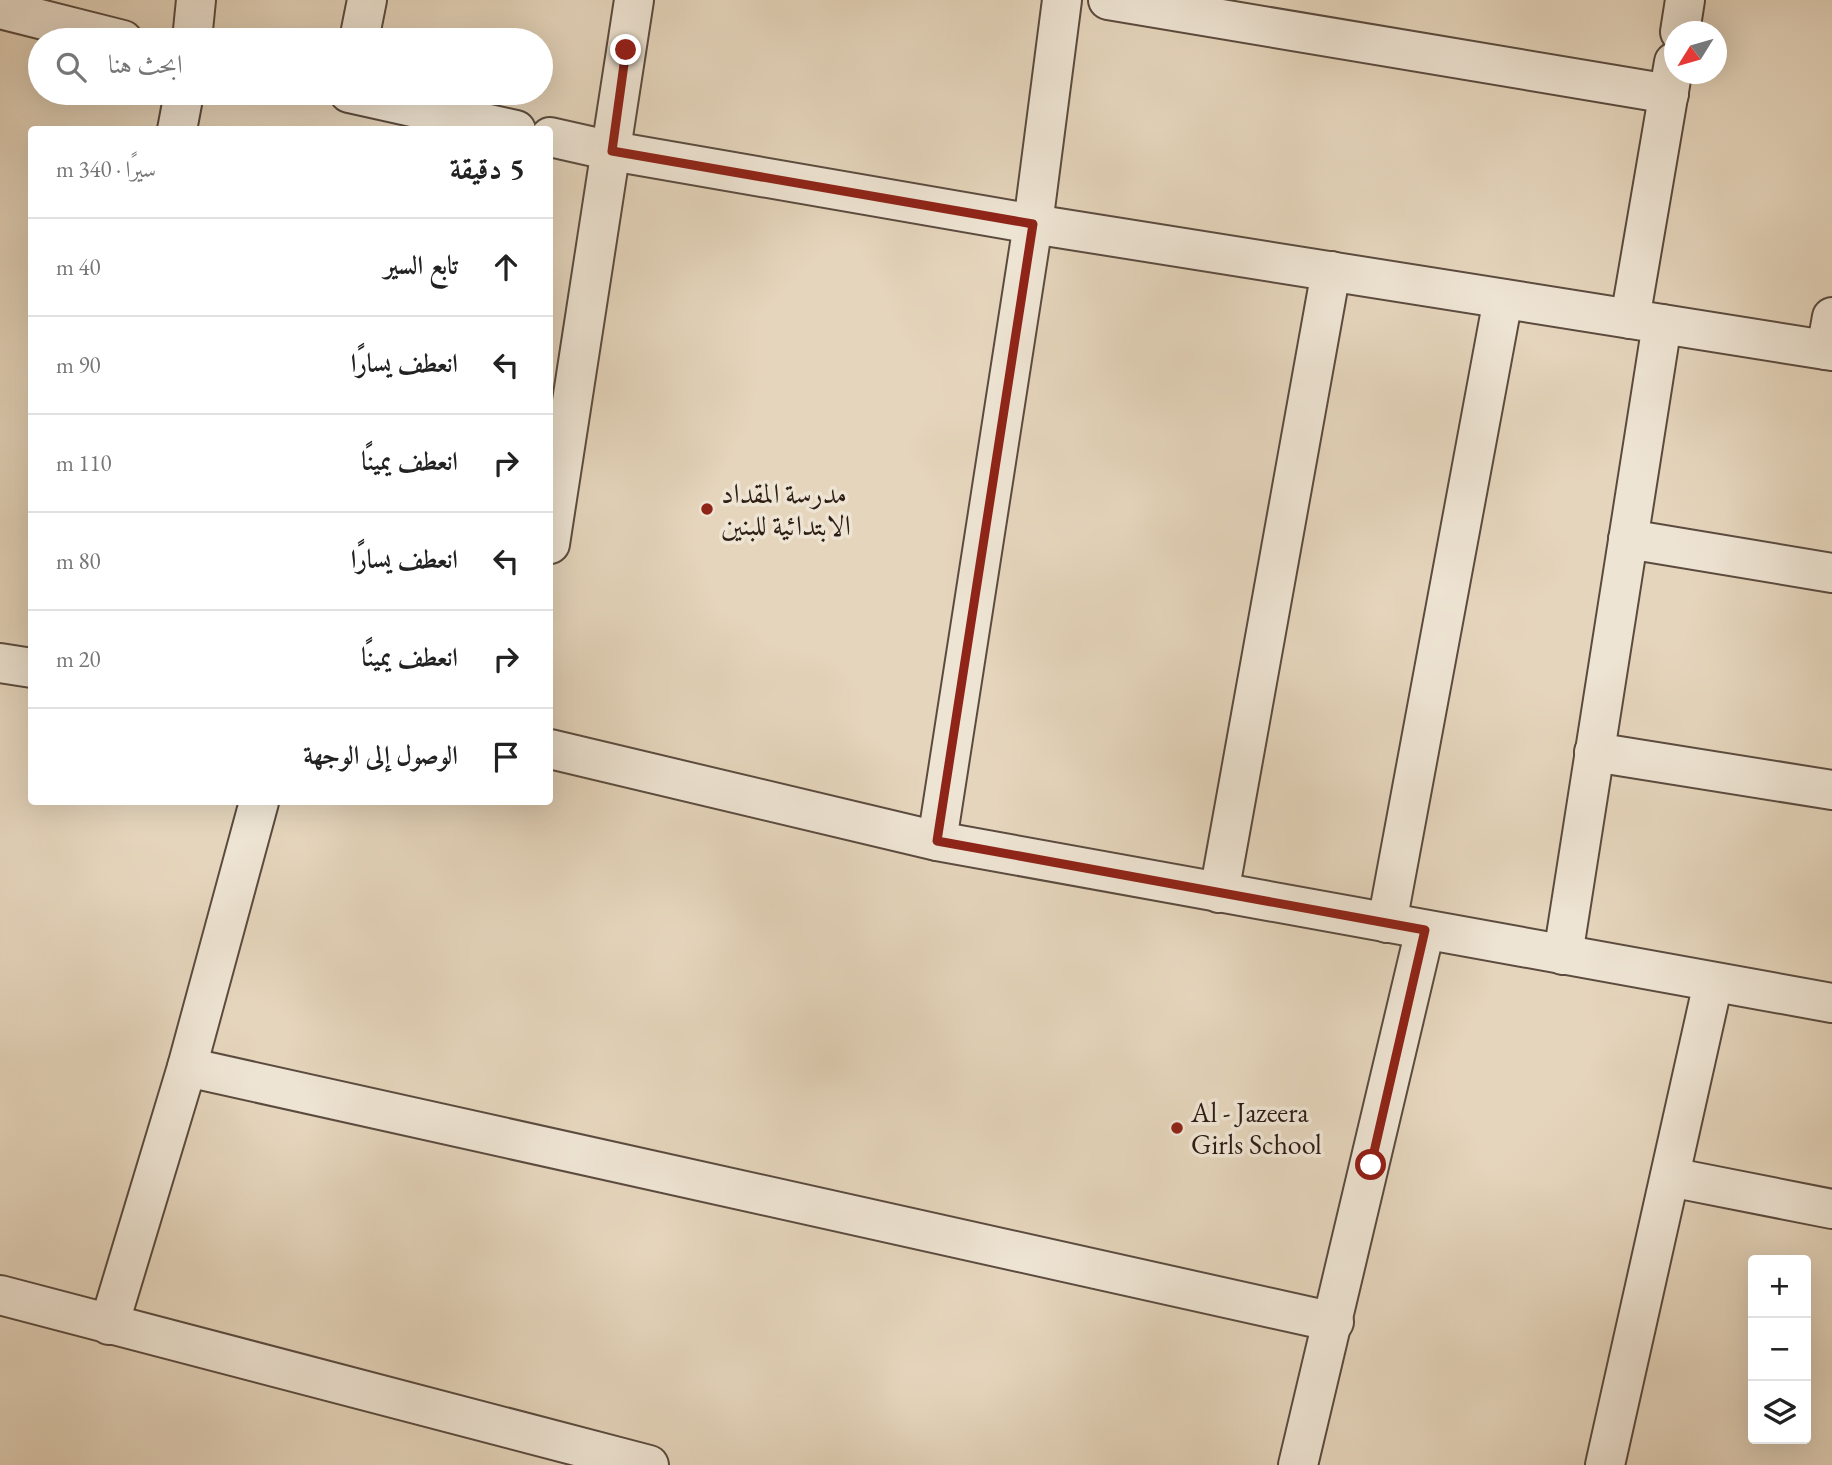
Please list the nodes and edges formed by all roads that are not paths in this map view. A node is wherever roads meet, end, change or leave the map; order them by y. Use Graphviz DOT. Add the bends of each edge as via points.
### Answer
graph roads {
  1 [pos="196,0"];
  2 [pos="367,0"];
  3 [pos="634,0"];
  4 [pos="1062,0"];
  5 [pos="1108,0"];
  6 [pos="1685,0"];
  7 [pos="0,9"];
  8 [pos="1682,21"];
  9 [pos="75,28"];
  10 [pos="193,28"];
  11 [pos="361,28"];
  12 [pos="1664,77"];
  13 [pos="1671,84"];
  14 [pos="182,105"];
  15 [pos="403,105"];
  16 [pos="178,126"];
  17 [pos="498,126"];
  18 [pos="553,138"];
  19 [pos="612,151"];
  20 [pos="1033,224"];
  21 [pos="1331,271"];
  22 [pos="1503,299"];
  23 [pos="1646,321"];
  24 [pos="1830,339"];
  25 [pos="553,525"];
  26 [pos="1628,539"];
  27 [pos="1832,573"];
  28 [pos="0,663"];
  29 [pos="28,667"];
  30 [pos="553,750"];
  31 [pos="1594,752"];
  32 [pos="1832,790"];
  33 [pos="258,805"];
  34 [pos="937,841"];
  35 [pos="1219,892"];
  36 [pos="1387,923"];
  37 [pos="1425,930"];
  38 [pos="1563,955"];
  39 [pos="1713,983"];
  40 [pos="1832,1003"];
  41 [pos="187,1067"];
  42 [pos="1670,1177"];
  43 [pos="1832,1209"];
  44 [pos="0,1295"];
  45 [pos="1334,1322"];
  46 [pos="109,1325"];
  47 [pos="649,1465"];
  48 [pos="1298,1465"];
  49 [pos="1605,1465"];
  1 -- 10 [label="street"];
  2 -- 11 [label="street"];
  3 -- 19 [label="street"];
  4 -- 20 [label="street"];
  5 -- 12 [label="street"];
  6 -- 8 [label="street"];
  7 -- 9 [label="street"];
  13 -- 23 [label="street"];
  14 -- 16 [label="street"];
  15 -- 17 [label="street"];
  18 -- 19 [label="street"];
  19 -- 20 [label="street"];
  19 -- 25 [label="street"];
  20 -- 21 [label="street"];
  20 -- 34 [label="street"];
  21 -- 22 [label="street"];
  21 -- 35 [label="street"];
  22 -- 23 [label="street"];
  22 -- 36 [label="street"];
  23 -- 24 [label="street"];
  23 -- 26 [label="street"];
  26 -- 27 [label="street"];
  26 -- 31 [label="street"];
  28 -- 29 [label="street"];
  30 -- 34 [label="street"];
  31 -- 32 [label="street"];
  31 -- 38 [label="street"];
  33 -- 41 [label="street"];
  34 -- 35 [label="street"];
  35 -- 36 [label="street"];
  36 -- 37 [label="street"];
  37 -- 38 [label="street"];
  37 -- 45 [label="street"];
  38 -- 39 [label="street"];
  39 -- 40 [label="street"];
  39 -- 42 [label="street"];
  41 -- 45 [label="street"];
  41 -- 46 [label="street"];
  42 -- 43 [label="street"];
  42 -- 49 [label="street"];
  44 -- 46 [label="street"];
  45 -- 48 [label="street"];
  46 -- 47 [label="street"];
}
